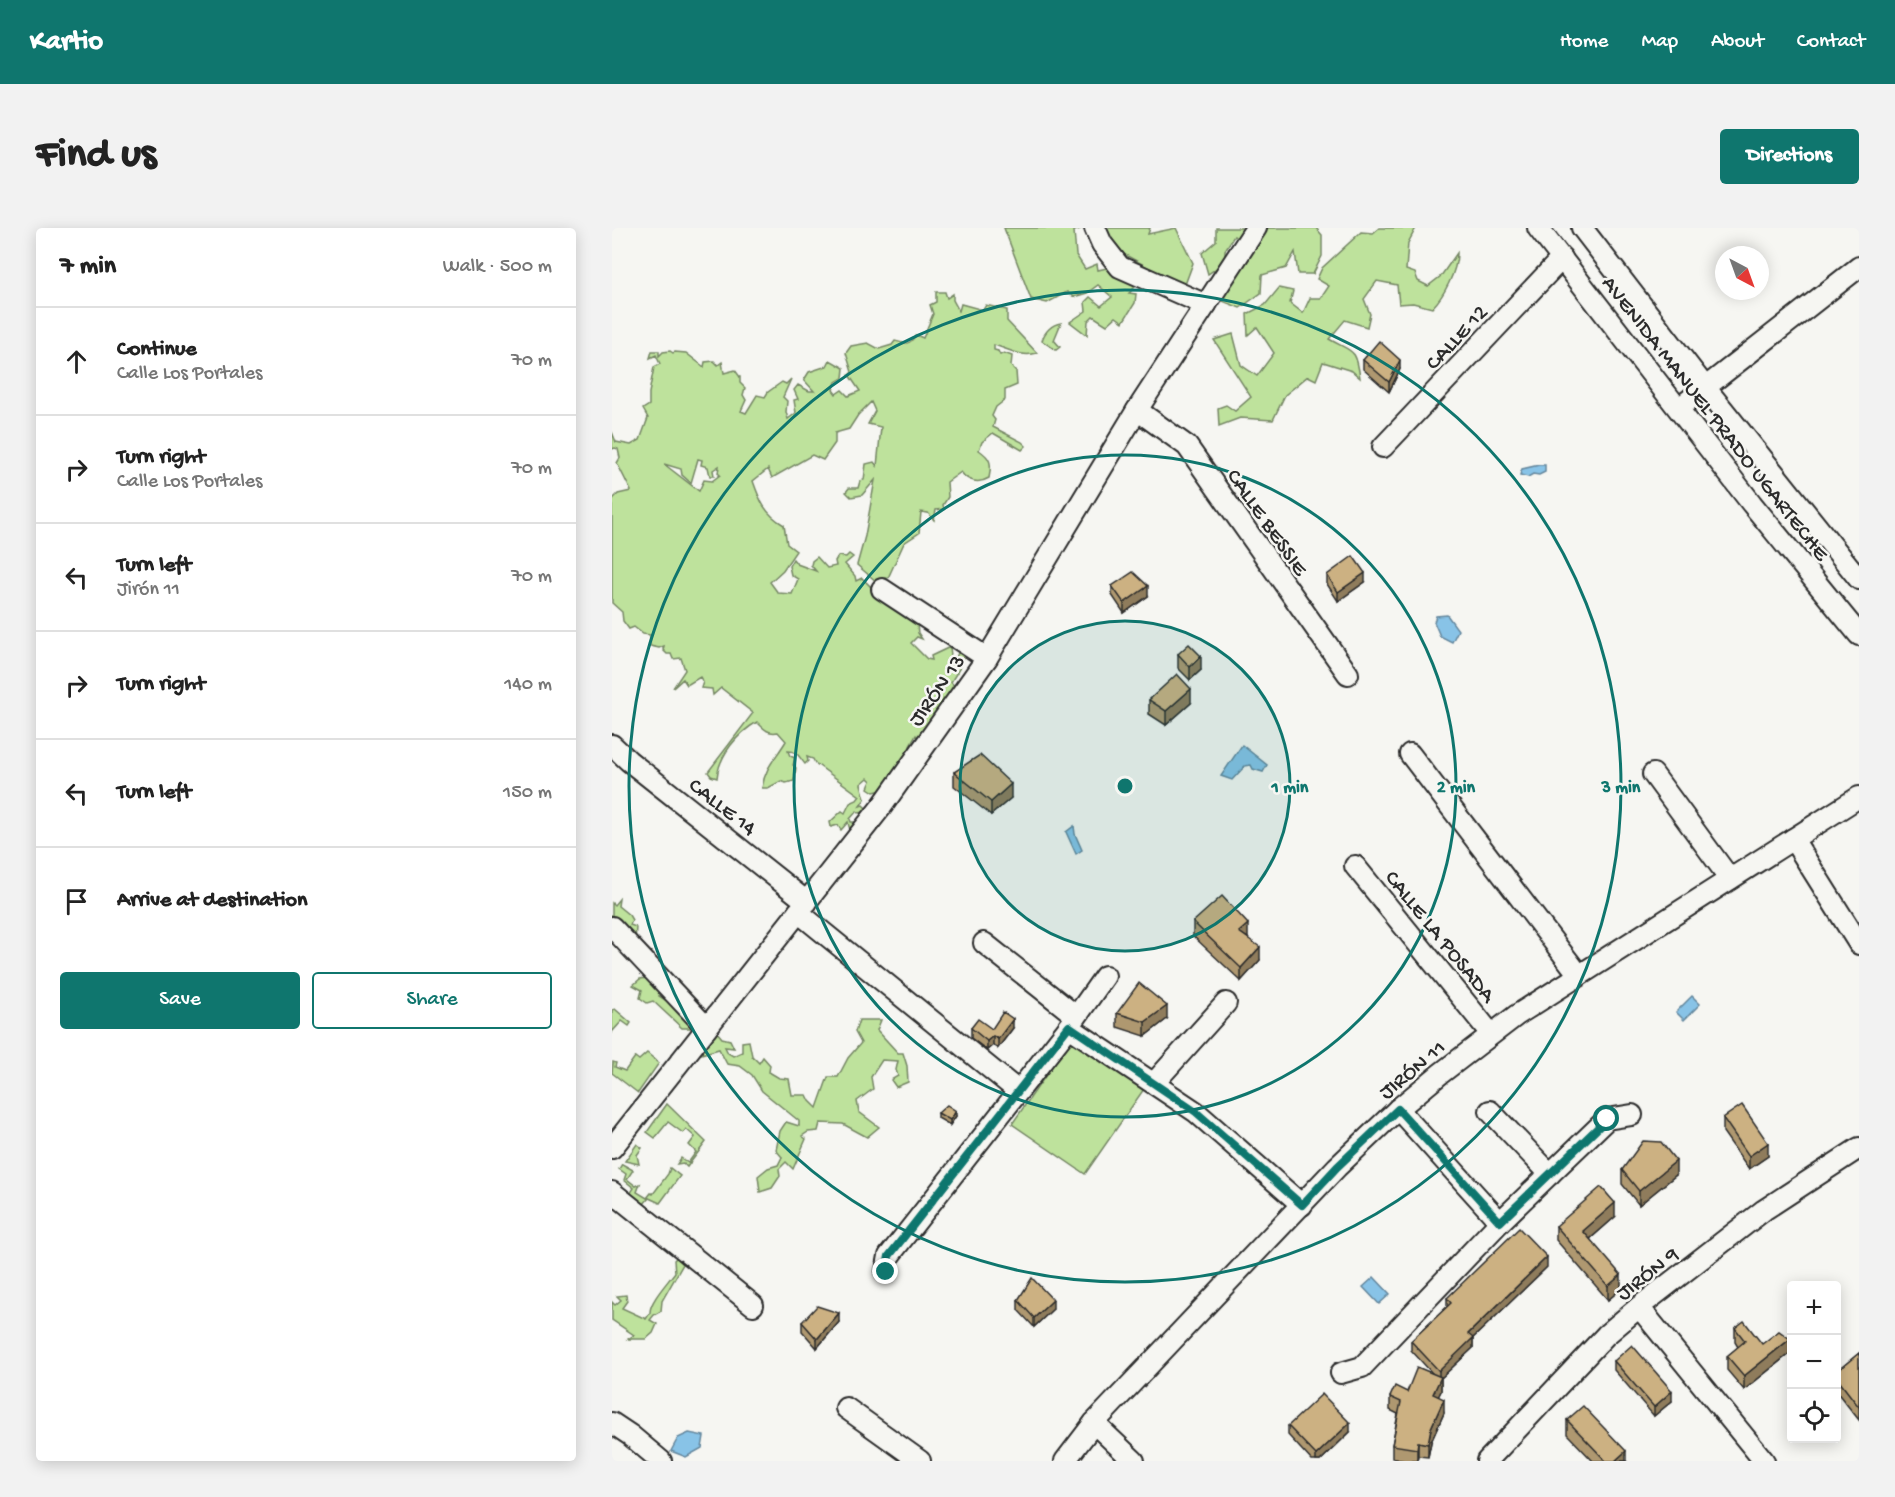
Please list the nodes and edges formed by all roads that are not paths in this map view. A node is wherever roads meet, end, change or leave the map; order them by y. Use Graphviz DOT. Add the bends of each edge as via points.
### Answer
graph roads {
  1 [pos="1095,228"];
  2 [pos="1257,228"];
  3 [pos="1538,228"];
  4 [pos="1582,228"];
  5 [pos="1562,258"];
  6 [pos="1859,267"];
  7 [pos="1206,305"];
  8 [pos="1705,387"];
  9 [pos="1679,408"];
  10 [pos="1137,410"];
  11 [pos="1383,447"];
  12 [pos="1859,579"];
  13 [pos="882,589"];
  14 [pos="1859,635"];
  15 [pos="987,658"];
  16 [pos="1348,674"];
  17 [pos="612,745"];
  18 [pos="1410,754"];
  19 [pos="1653,774"];
  20 [pos="1859,797"];
  21 [pos="1793,838"];
  22 [pos="1355,866"];
  23 [pos="1730,879"];
  24 [pos="803,907"];
  25 [pos="612,927"];
  26 [pos="984,943"];
  27 [pos="1859,944"];
  28 [pos="1579,975"];
  29 [pos="1105,976"];
  30 [pos="1226,1003"];
  31 [pos="1073,1021"];
  32 [pos="706,1029"];
  33 [pos="1491,1034"];
  34 [pos="1154,1083"];
  35 [pos="1018,1091"];
  36 [pos="1398,1109"];
  37 [pos="1490,1112"];
  38 [pos="1632,1115"];
  39 [pos="612,1148"];
  40 [pos="1859,1148"];
  41 [pos="1550,1174"];
  42 [pos="612,1192"];
  43 [pos="1302,1205"];
  44 [pos="1500,1222"];
  45 [pos="886,1272"];
  46 [pos="753,1305"];
  47 [pos="1638,1307"];
  48 [pos="1341,1373"];
  49 [pos="846,1408"];
  50 [pos="612,1423"];
  51 [pos="1094,1423"];
  52 [pos="661,1461"];
  53 [pos="920,1461"];
  54 [pos="1065,1461"];
  55 [pos="1134,1461"];
  56 [pos="1487,1461"];
  57 [pos="1764,1461"];
  1 -- 7 [label="street" via="1120,267"];
  2 -- 7 [label="street, JIRÓN 13"];
  3 -- 5 [label="street, AVENIDA MANUEL PRADO UGARTECHE"];
  4 -- 8 [label="street, AVENIDA MANUEL PRADO UGARTECHE"];
  5 -- 9 [label="street, AVENIDA MANUEL PRADO UGARTECHE"];
  5 -- 11 [label="street, CALLE 12"];
  6 -- 8 [label="street"];
  7 -- 10 [label="street, JIRÓN 13"];
  8 -- 9 [label="street"];
  8 -- 12 [label="street, AVENIDA MANUEL PRADO UGARTECHE"];
  9 -- 14 [label="street, AVENIDA MANUEL PRADO UGARTECHE"];
  10 -- 15 [label="street, JIRÓN 13"];
  10 -- 16 [label="street, CALLE BESSIE" via="1187,446"];
  13 -- 15 [label="street"];
  15 -- 24 [label="street, JIRÓN 13" via="882,806"];
  17 -- 24 [label="street, CALLE 14"];
  18 -- 28 [label="street"];
  19 -- 23 [label="street"];
  20 -- 21 [label="street, JIRÓN 11"];
  21 -- 23 [label="street, JIRÓN 11"];
  21 -- 27 [label="street"];
  22 -- 33 [label="street, CALLE LA POSADA"];
  23 -- 28 [label="street, JIRÓN 11"];
  24 -- 32 [label="street, JIRÓN 13"];
  24 -- 35 [label="street, CALLE 14"];
  25 -- 32 [label="street"];
  26 -- 31 [label="street"];
  28 -- 33 [label="street, JIRÓN 11"];
  29 -- 31 [label="street"];
  30 -- 34 [label="street"];
  31 -- 34 [label="street"];
  31 -- 35 [label="street"];
  32 -- 39 [label="street, JIRÓN 13"];
  33 -- 36 [label="street, JIRÓN 11"];
  34 -- 43 [label="street" via="1196,1112"];
  35 -- 45 [label="street" via="889,1256"];
  36 -- 43 [label="street, JIRÓN 11"];
  36 -- 44 [label="street"];
  37 -- 41 [label="street"];
  38 -- 41 [label="street" via="1607,1119"];
  40 -- 47 [label="street, JIRÓN 9" via="1764,1210"];
  41 -- 44 [label="street"];
  42 -- 46 [label="street"];
  43 -- 51 [label="street, JIRÓN 11"];
  44 -- 48 [label="street" via="1362,1367"];
  47 -- 56 [label="street, JIRÓN 9" via="1606,1335"];
  47 -- 57 [label="street"];
  49 -- 53 [label="street"];
  50 -- 52 [label="street"];
  51 -- 54 [label="street, JIRÓN 11"];
  51 -- 55 [label="street"];
}
